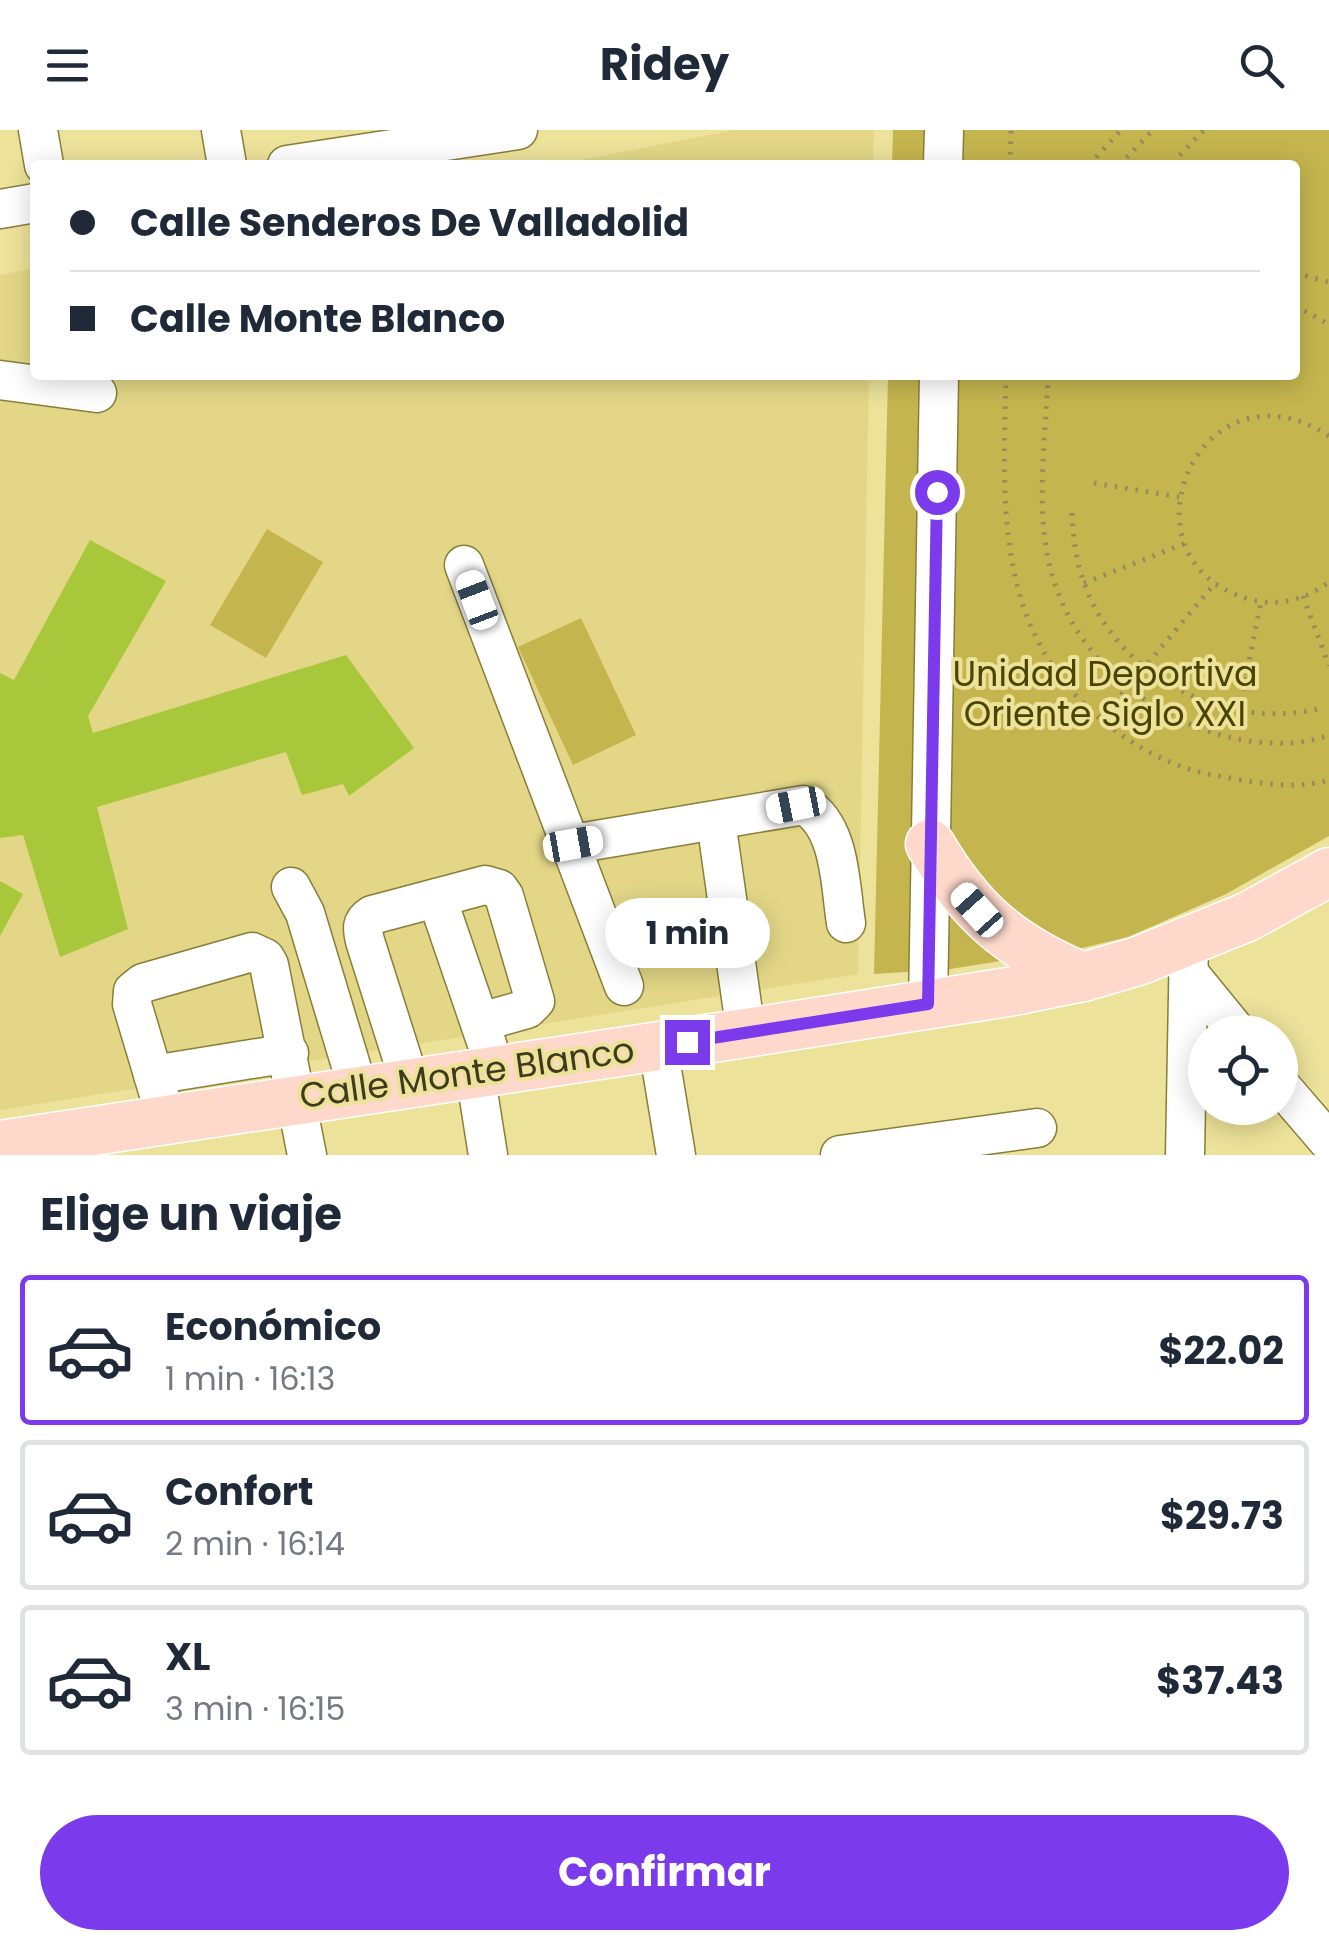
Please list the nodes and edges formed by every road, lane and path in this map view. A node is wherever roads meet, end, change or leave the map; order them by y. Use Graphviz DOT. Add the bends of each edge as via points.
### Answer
graph roads {
  1 [pos="38,130"];
  2 [pos="221,130"];
  3 [pos="518,130"];
  4 [pos="944,130"];
  5 [pos="1011,130"];
  6 [pos="1121,130"];
  7 [pos="1153,130"];
  8 [pos="1204,130"];
  9 [pos="403,139"];
  10 [pos="43,160"];
  11 [pos="226,160"];
  12 [pos="309,160"];
  13 [pos="943,160"];
  14 [pos="1010,160"];
  15 [pos="1094,160"];
  16 [pos="1124,160"];
  17 [pos="1180,160"];
  18 [pos="30,204"];
  19 [pos="0,208"];
  20 [pos="1300,275"];
  21 [pos="1329,282"];
  22 [pos="1300,309"];
  23 [pos="1329,324"];
  24 [pos="0,380"];
  25 [pos="939,380"];
  26 [pos="1006,380"];
  27 [pos="1048,380"];
  28 [pos="97,393"];
  29 [pos="1329,436"];
  30 [pos="1094,482"];
  31 [pos="1179,498"];
  32 [pos="1072,513"];
  33 [pos="1186,543"];
  34 [pos="464,565"];
  35 [pos="1216,582"];
  36 [pos="1329,582"];
  37 [pos="1084,583"];
  38 [pos="1303,596"];
  39 [pos="1262,602"];
  40 [pos="1329,666"];
  41 [pos="1145,668"];
  42 [pos="1128,687"];
  43 [pos="1322,708"];
  44 [pos="1240,712"];
  45 [pos="1101,720"];
  46 [pos="1329,736"];
  47 [pos="1329,780"];
  48 [pos="716,820"];
  49 [pos="573,844"];
  50 [pos="930,844"];
  51 [pos="1329,872"];
  52 [pos="291,887"];
  53 [pos="438,898"];
  54 [pos="846,923"];
  55 [pos="1188,956"];
  56 [pos="1083,977"];
  57 [pos="624,986"];
  58 [pos="928,1004"];
  59 [pos="1227,1015"];
  60 [pos="480,1022"];
  61 [pos="746,1033"];
  62 [pos="658,1046"];
  63 [pos="485,1071"];
  64 [pos="294,1076"];
  65 [pos="410,1082"];
  66 [pos="358,1089"];
  67 [pos="160,1097"];
  68 [pos="1298,1106"];
  69 [pos="1037,1128"];
  70 [pos="121,1140"];
  71 [pos="1329,1142"];
  72 [pos="0,1145"];
  73 [pos="992,1145"];
  74 [pos="308,1155"];
  75 [pos="488,1155"];
  76 [pos="676,1155"];
  77 [pos="840,1155"];
  78 [pos="1185,1155"];
  1 -- 10 [label="street"];
  2 -- 11 [label="street"];
  3 -- 9 [label="street"];
  4 -- 13 [label="street"];
  5 -- 14 [label="path"];
  6 -- 15 [label="path"];
  7 -- 16 [label="path"];
  8 -- 17 [label="path"];
  9 -- 12 [label="street"];
  18 -- 19 [label="street"];
  20 -- 21 [label="path"];
  22 -- 23 [label="path"];
  24 -- 28 [label="street"];
  25 -- 50 [label="street"];
  26 -- 45 [label="path" via="1004,482 1014,584 1053,668"];
  27 -- 42 [label="path" via="1043,518 1050,567 1080,634"];
  29 -- 31 [label="path" via="1288,417 1239,421 1199,450"];
  30 -- 31 [label="path"];
  31 -- 33 [label="path"];
  32 -- 37 [label="path"];
  33 -- 35 [label="path"];
  33 -- 37 [label="path"];
  34 -- 49 [label="street"];
  35 -- 39 [label="path"];
  35 -- 41 [label="path"];
  36 -- 38 [label="path"];
  37 -- 41 [label="path" via="1111,632"];
  38 -- 39 [label="path"];
  38 -- 40 [label="path"];
  39 -- 44 [label="path"];
  41 -- 42 [label="path"];
  41 -- 44 [label="path" via="1192,697"];
  42 -- 45 [label="path"];
  42 -- 46 [label="path" via="1180,721 1217,734 1294,744"];
  43 -- 44 [label="path" via="1278,716"];
  45 -- 47 [label="path" via="1160,759 1197,772 1276,783"];
  48 -- 49 [label="street"];
  48 -- 54 [label="street" via="796,805 811,809 830,836"];
  48 -- 61 [label="street"];
  49 -- 57 [label="street"];
  50 -- 56 [label="main road" via="954,884 1003,933"];
  50 -- 58 [label="street"];
  51 -- 55 [label="main road, Calle Monte Blanco"];
  52 -- 66 [label="street"];
  53 -- 60 [label="street"];
  53 -- 60 [label="street" via="485,884 504,896 535,1001"];
  53 -- 65 [label="street" via="372,914 362,924"];
  55 -- 56 [label="main road, Calle Monte Blanco"];
  55 -- 59 [label="street"];
  55 -- 78 [label="street"];
  56 -- 58 [label="main road, Calle Monte Blanco"];
  58 -- 61 [label="main road, Calle Monte Blanco"];
  60 -- 63 [label="street"];
  61 -- 62 [label="main road, Calle Monte Blanco"];
  62 -- 63 [label="main road, Calle Monte Blanco"];
  62 -- 76 [label="street"];
  63 -- 65 [label="main road, Calle Monte Blanco"];
  63 -- 75 [label="street"];
  64 -- 66 [label="main road, Calle Monte Blanco"];
  64 -- 67 [label="main road, Calle Monte Blanco"];
  64 -- 67 [label="street" via="269,965 252,952 133,991"];
  64 -- 74 [label="street"];
  65 -- 66 [label="main road, Calle Monte Blanco"];
  67 -- 70 [label="main road, Calle Monte Blanco"];
  68 -- 71 [label="street"];
  69 -- 73 [label="street"];
  70 -- 72 [label="main road, Calle Monte Blanco"];
  73 -- 77 [label="street"];
}
